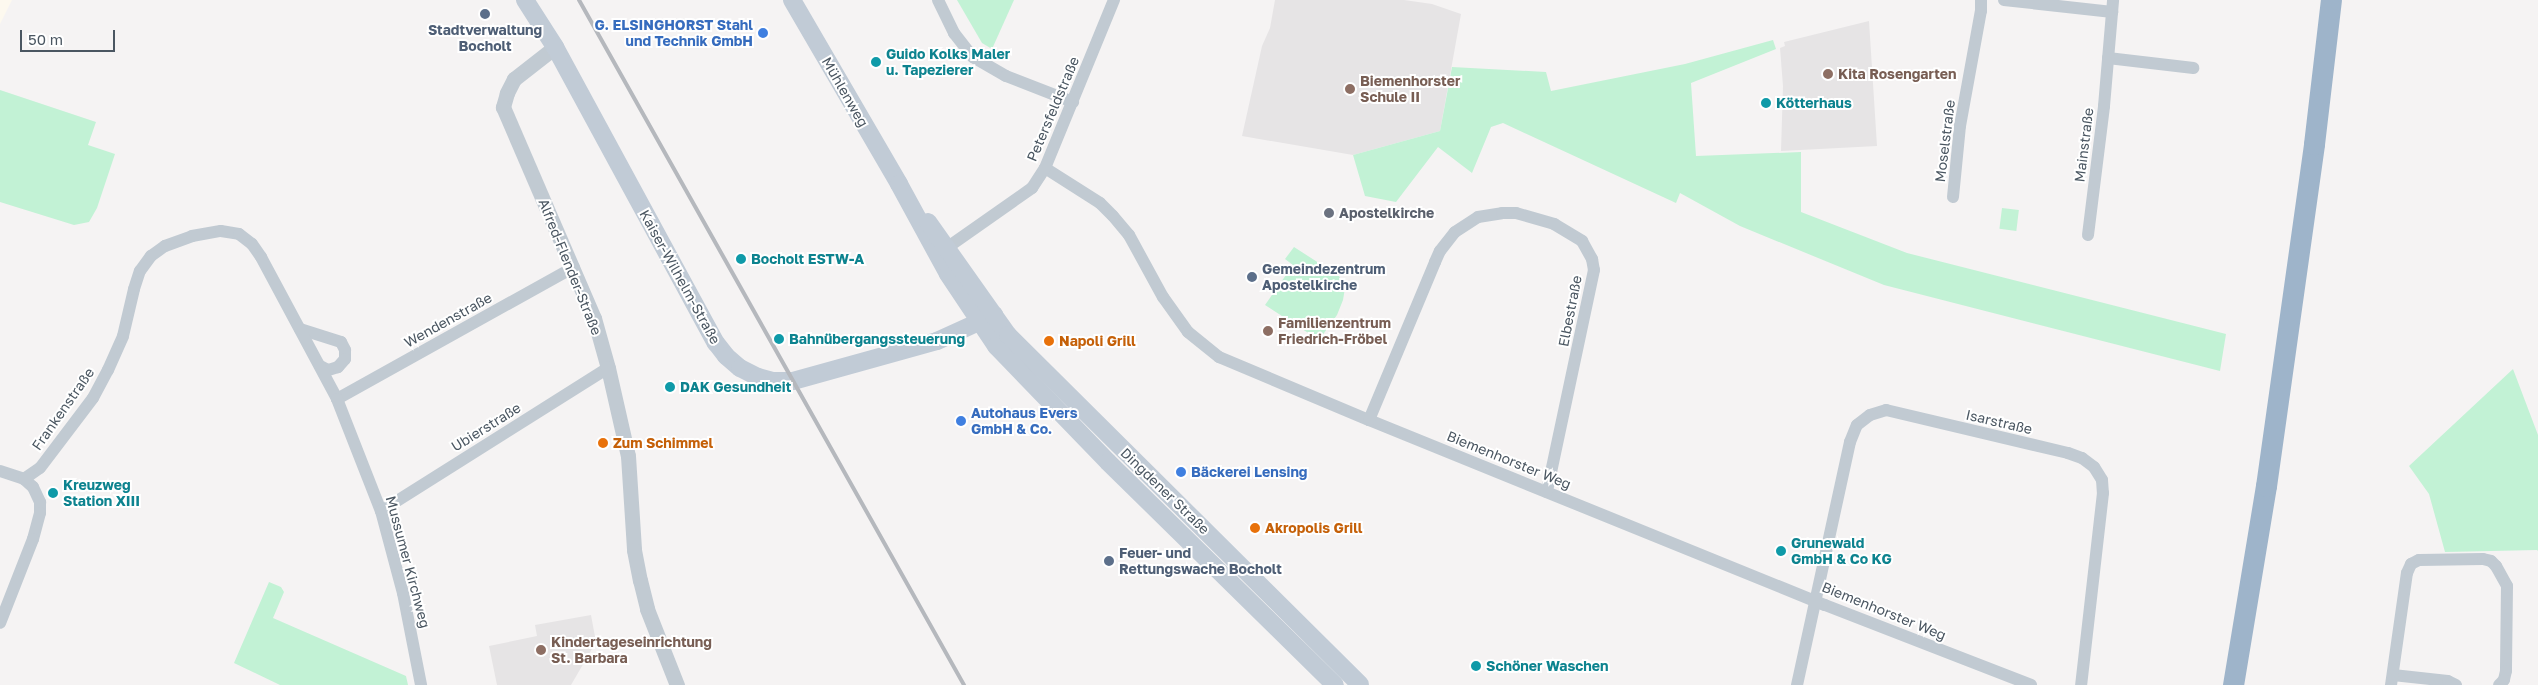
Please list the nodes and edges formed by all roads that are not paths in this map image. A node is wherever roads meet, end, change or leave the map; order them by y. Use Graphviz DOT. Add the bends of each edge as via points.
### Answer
graph roads {
  1 [pos="525,0"];
  2 [pos="792,0"];
  3 [pos="938,0"];
  4 [pos="1114,0"];
  5 [pos="1981,0"];
  6 [pos="2004,0"];
  7 [pos="2331,0"];
  8 [pos="2341,0"];
  9 [pos="2113,6"];
  10 [pos="555,47"];
  11 [pos="2108,58"];
  12 [pos="2193,68"];
  13 [pos="1073,102"];
  14 [pos="1045,168"];
  15 [pos="899,184"];
  16 [pos="1953,197"];
  17 [pos="2088,235"];
  18 [pos="948,247"];
  19 [pos="574,267"];
  20 [pos="986,319"];
  21 [pos="300,329"];
  22 [pos="320,366"];
  23 [pos="608,368"];
  24 [pos="337,398"];
  25 [pos="1369,420"];
  26 [pos="0,471"];
  27 [pos="24,479"];
  28 [pos="1548,492"];
  29 [pos="381,511"];
  30 [pos="1816,600"];
  31 [pos="0,623"];
  32 [pos="2392,680"];
  33 [pos="421,685"];
  34 [pos="677,685"];
  35 [pos="1335,685"];
  36 [pos="1360,685"];
  37 [pos="1797,685"];
  38 [pos="2031,685"];
  39 [pos="2081,685"];
  40 [pos="2233,685"];
  41 [pos="2245,685"];
  42 [pos="2456,685"];
  43 [pos="2499,685"];
  1 -- 10 [label="main road, Kaiser-Wilhelm-Straße"];
  2 -- 15 [label="main road, Mühlenweg"];
  3 -- 13 [label="street" via="954,34 973,57 1006,76"];
  4 -- 13 [label="street, Petersfeldstraße"];
  5 -- 16 [label="street, Moselstraße" via="1960,126"];
  6 -- 9 [label="street"];
  7 -- 40 [label="highway" via="2266,486"];
  8 -- 41 [label="highway" via="2277,489"];
  9 -- 11 [label="street, Mainstraße"];
  10 -- 19 [label="street, Alfred-Flender-Straße" via="514,79 503,107"];
  10 -- 20 [label="main road, Kaiser-Wilhelm-Straße" via="716,343 740,368 773,381 793,381 937,341"];
  11 -- 12 [label="street"];
  11 -- 17 [label="street, Mainstraße"];
  13 -- 14 [label="street, Petersfeldstraße"];
  14 -- 18 [label="street, Petersfeldstraße" via="1023,196"];
  14 -- 25 [label="street, Biemenhorster Weg" via="1113,216 1129,235 1163,297 1188,332 1205,347 1235,365"];
  15 -- 18 [label="main road, Mühlenweg"];
  15 -- 20 [label="main road, Mühlenweg" via="948,274"];
  18 -- 20 [label="main road, Mühlenweg"];
  19 -- 23 [label="street, Alfred-Flender-Straße" via="594,318"];
  19 -- 24 [label="street, Wendenstraße"];
  20 -- 35 [label="main road, Dingdener Straße" via="996,346 1108,462"];
  20 -- 36 [label="main road, Dingdener Straße" via="1008,335"];
  21 -- 22 [label="street, Frankenstraße"];
  21 -- 22 [label="street" via="341,342 345,359 338,367 328,370"];
  21 -- 27 [label="street, Frankenstraße" via="262,257 239,234 221,230 165,246 151,256 140,271 123,336 93,398 40,468"];
  22 -- 24 [label="street, Mussumer Kirchweg"];
  23 -- 29 [label="street, Ubierstraße"];
  23 -- 34 [label="street, Alfred-Flender-Straße" via="628,456 634,550 640,580 647,609"];
  24 -- 29 [label="street, Mussumer Kirchweg"];
  25 -- 28 [label="street, Biemenhorster Weg"];
  25 -- 28 [label="street, Elbestraße" via="1440,251 1455,232 1478,217 1502,212 1554,224 1582,241 1594,270"];
  26 -- 27 [label="street"];
  27 -- 31 [label="street" via="33,487 40,502 40,513"];
  28 -- 30 [label="street, Biemenhorster Weg"];
  29 -- 33 [label="street, Mussumer Kirchweg" via="403,593"];
  30 -- 37 [label="street, Isarstraße"];
  30 -- 38 [label="street, Biemenhorster Weg"];
  30 -- 39 [label="street, Isarstraße" via="1850,442 1857,425 1870,415 1886,410 2068,453 2094,467 2102,480"];
  32 -- 42 [label="street" via="2448,681"];
  32 -- 43 [label="street" via="2411,564 2420,560 2483,559 2496,566 2507,586 2506,671"];
}
